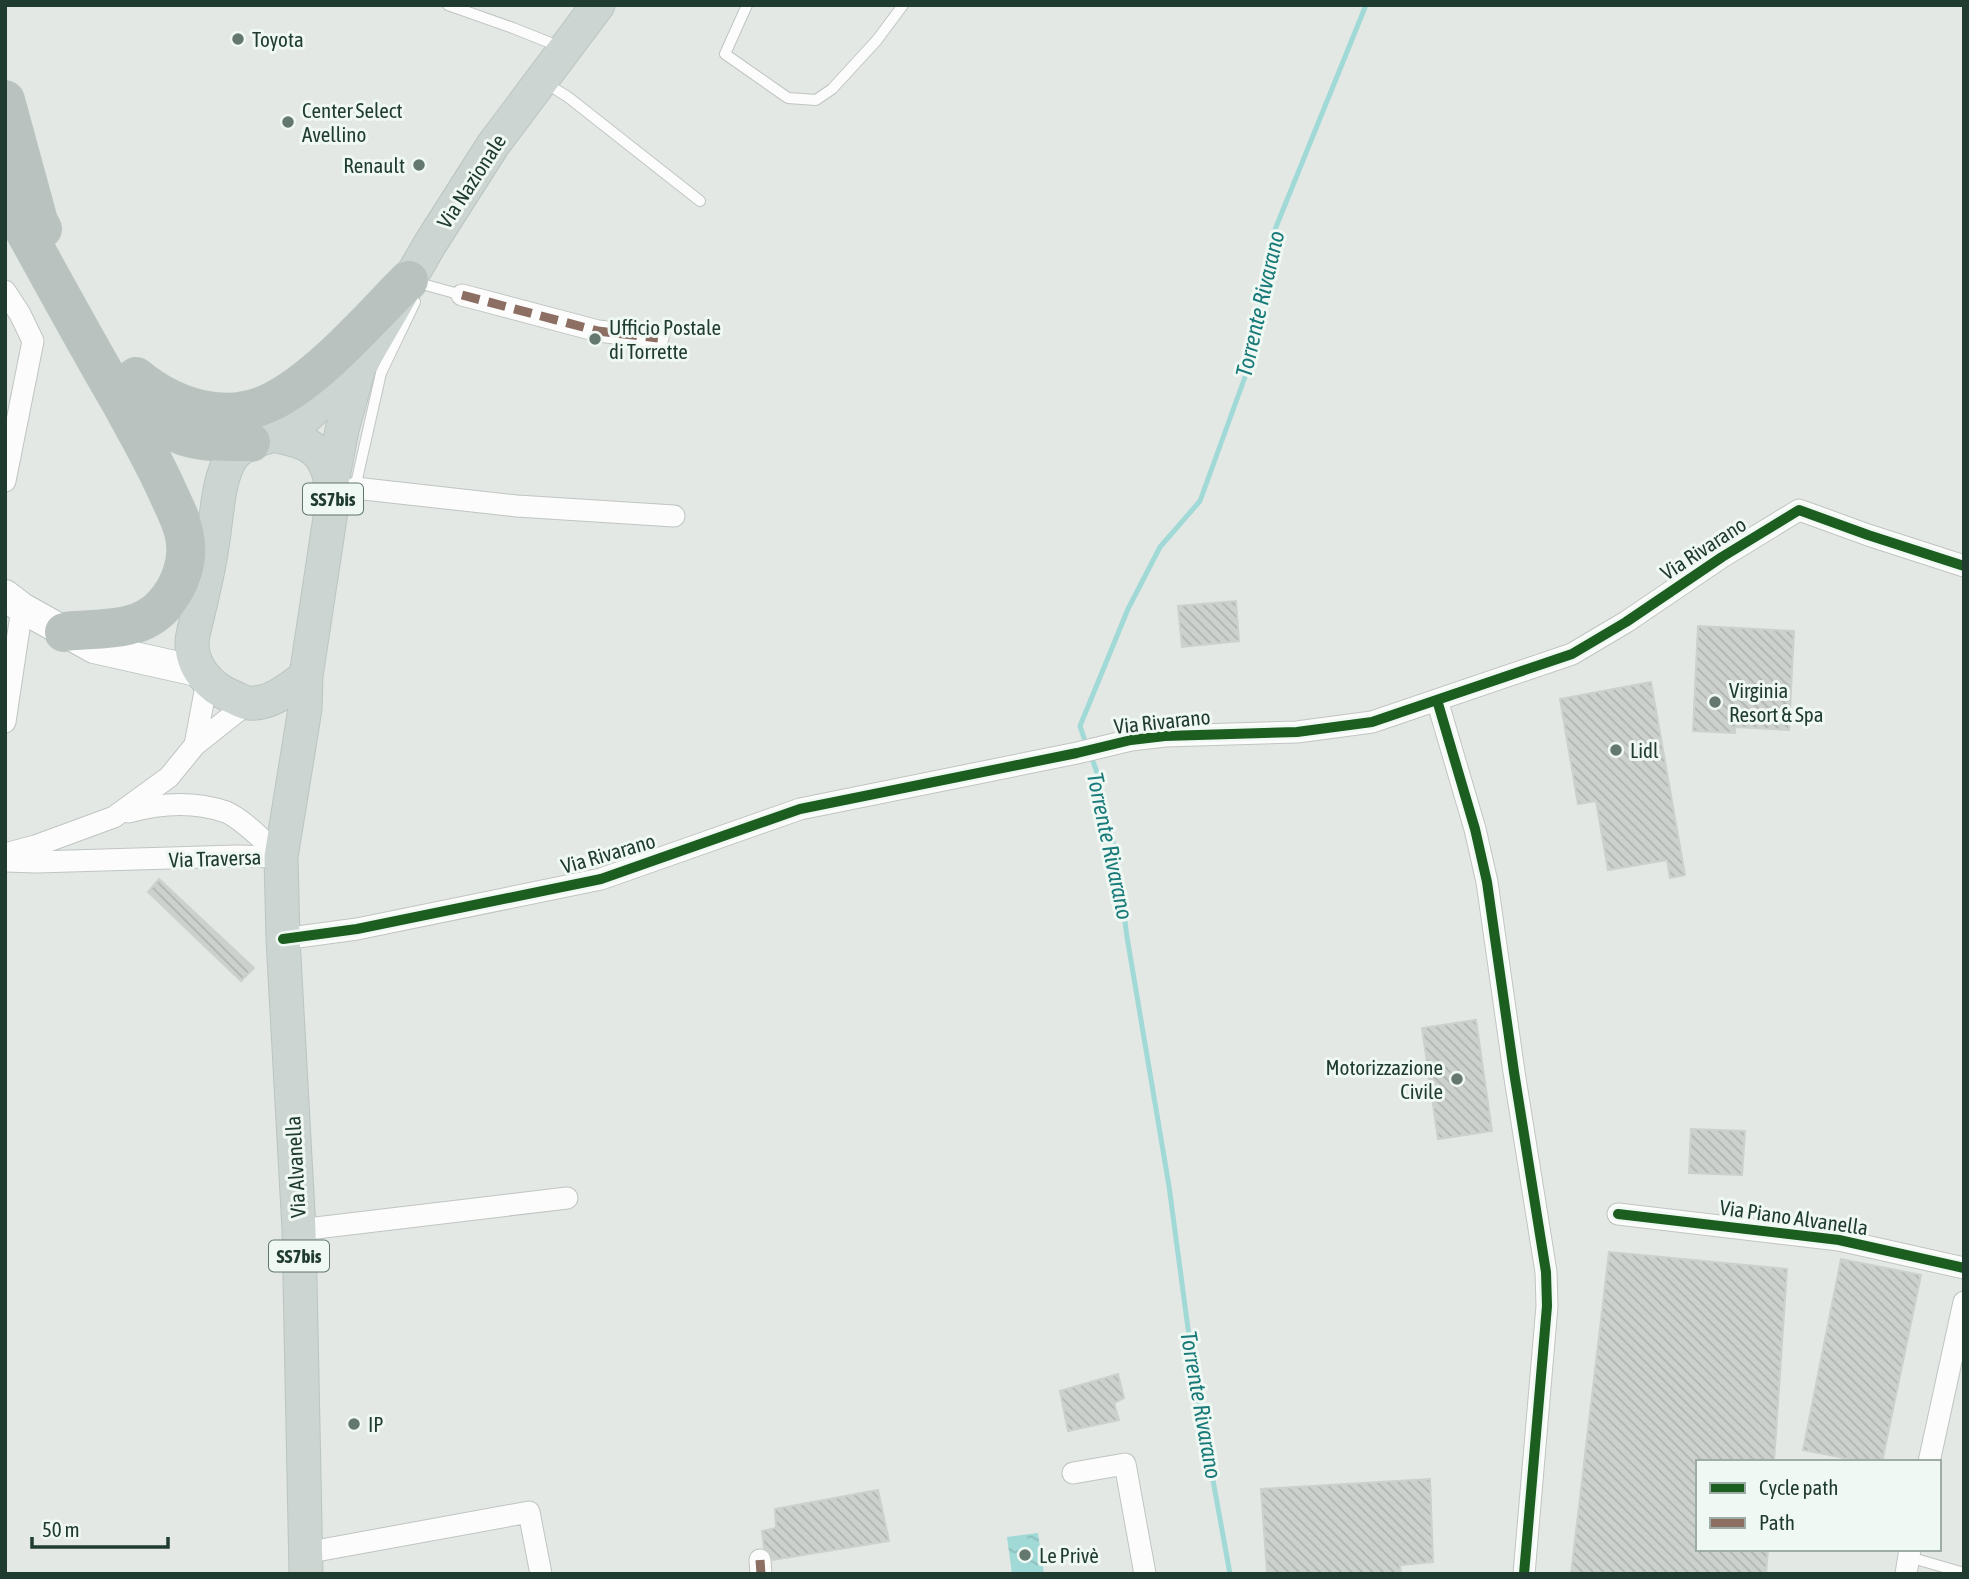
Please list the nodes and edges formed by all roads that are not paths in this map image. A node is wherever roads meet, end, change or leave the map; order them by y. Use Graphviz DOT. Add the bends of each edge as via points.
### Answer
graph roads {
  1 [pos="448,5"];
  2 [pos="598,5"];
  3 [pos="747,5"];
  4 [pos="904,5"];
  5 [pos="565,49"];
  6 [pos="542,80"];
  7 [pos="5,100"];
  8 [pos="5,195"];
  9 [pos="700,201"];
  10 [pos="416,282"];
  11 [pos="5,290"];
  12 [pos="461,295"];
  13 [pos="658,338"];
  14 [pos="110,347"];
  15 [pos="359,367"];
  16 [pos="262,438"];
  17 [pos="151,456"];
  18 [pos="5,481"];
  19 [pos="340,490"];
  20 [pos="674,516"];
  21 [pos="209,562"];
  22 [pos="1964,566"];
  23 [pos="14,602"];
  24 [pos="64,632"];
  25 [pos="204,676"];
  26 [pos="306,676"];
  27 [pos="1437,700"];
  28 [pos="255,702"];
  29 [pos="5,722"];
  30 [pos="195,745"];
  31 [pos="292,782"];
  32 [pos="114,817"];
  33 [pos="5,854"];
  34 [pos="281,857"];
  35 [pos="5,861"];
  36 [pos="282,939"];
  37 [pos="567,1198"];
  38 [pos="1618,1214"];
  39 [pos="299,1230"];
  40 [pos="1964,1268"];
  41 [pos="1964,1302"];
  42 [pos="1929,1460"];
  43 [pos="1073,1473"];
  44 [pos="1908,1560"];
  45 [pos="306,1564"];
  46 [pos="1964,1573"];
  47 [pos="541,1574"];
  48 [pos="1145,1574"];
  49 [pos="1524,1574"];
  1 -- 5 [label="lane"];
  2 -- 5 [label="main road, Via Nazionale / SS7bis"];
  3 -- 4 [label="lane" via="725,54 788,98 816,100 832,89"];
  5 -- 6 [label="main road, Via Nazionale / SS7bis"];
  6 -- 9 [label="lane"];
  6 -- 10 [label="main road, Via Nazionale / SS7bis" via="430,244"];
  7 -- 14 [label="highway" via="38,221"];
  8 -- 17 [label="highway"];
  10 -- 12 [label="lane"];
  10 -- 14 [label="highway" via="312,374 252,409 214,412 173,401 148,387"];
  10 -- 15 [label="main road, Via Nazionale / SS7bis"];
  10 -- 19 [label="lane"];
  11 -- 18 [label="street" via="33,341"];
  12 -- 13 [label="street" via="598,331"];
  14 -- 16 [label="highway" via="141,405 168,430 201,441"];
  15 -- 16 [label="main road, Via Nazionale / SS7bis" via="295,425"];
  15 -- 19 [label="main road, Via Nazionale / SS7bis" via="342,430"];
  16 -- 19 [label="main road, SS7bis" via="308,445 324,460"];
  16 -- 21 [label="main road, Via Nazionale / SS7bis" via="237,450 230,460"];
  17 -- 21 [label="highway" via="190,509"];
  17 -- 24 [label="highway" via="185,534 180,583 148,619 109,630"];
  19 -- 20 [label="street"];
  19 -- 26 [label="main road, Via Nazionale / SS7bis"];
  21 -- 24 [label="main road" via="179,613 146,636 108,642"];
  21 -- 25 [label="main road, Via Nazionale / SS7bis" via="192,641 195,664"];
  22 -- 27 [label="street, Via Rivarano" via="1799,510 1572,654"];
  23 -- 24 [label="main road"];
  23 -- 29 [label="street"];
  24 -- 25 [label="main road" via="94,648"];
  25 -- 28 [label="main road" via="222,693"];
  25 -- 30 [label="street, Via Traversa"];
  26 -- 28 [label="main road" via="282,694"];
  26 -- 31 [label="main road, Via Nazionale / SS7bis"];
  27 -- 36 [label="street, Via Rivarano" via="1372,722 1297,732 1131,740 800,808 601,879 357,929"];
  27 -- 49 [label="street" via="1486,874 1546,1272"];
  28 -- 30 [label="street, Via Traversa"];
  28 -- 31 [label="main road, SS7bis" via="280,726"];
  30 -- 32 [label="street, Via Traversa" via="169,777"];
  31 -- 34 [label="main road, Via Alvanella / SS7bis"];
  32 -- 33 [label="street, Via Traversa"];
  32 -- 34 [label="street, Via Traversa" via="153,806 191,804 228,813"];
  34 -- 35 [label="street, Via Traversa"];
  34 -- 36 [label="main road, Via Alvanella / SS7bis"];
  36 -- 39 [label="main road, Via Alvanella / SS7bis"];
  37 -- 39 [label="street"];
  38 -- 40 [label="street, Via Piano Alvanella" via="1839,1240"];
  39 -- 45 [label="main road, Via Alvanella / SS7bis"];
  41 -- 42 [label="street"];
  43 -- 48 [label="street" via="1125,1464"];
  44 -- 46 [label="lane"];
  45 -- 47 [label="street, Via Alvanella" via="529,1512"];
}
